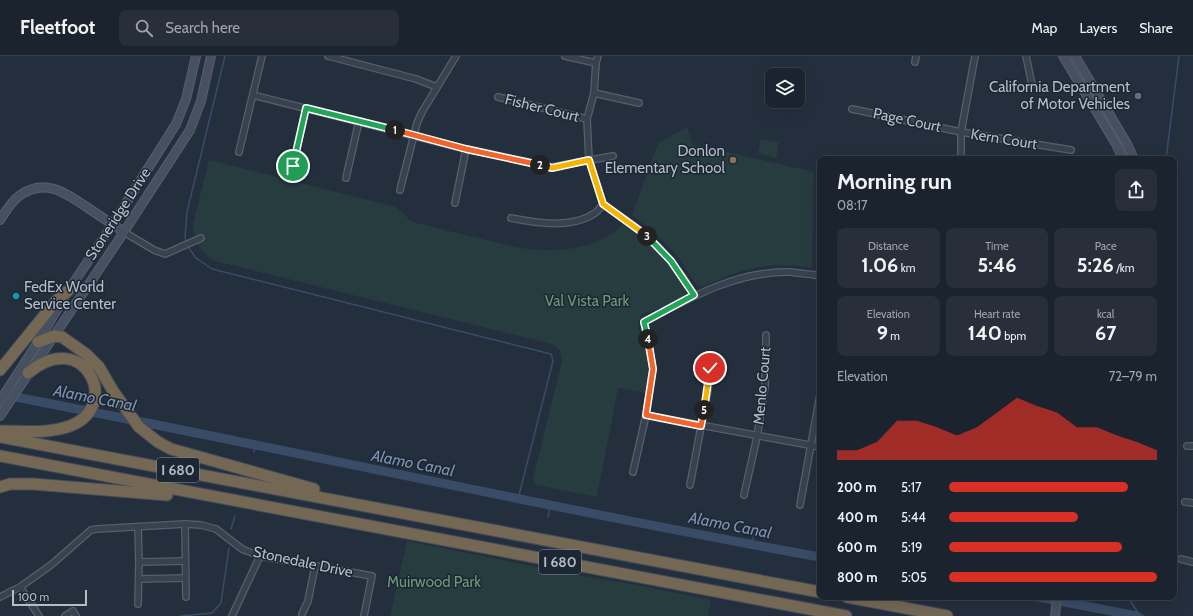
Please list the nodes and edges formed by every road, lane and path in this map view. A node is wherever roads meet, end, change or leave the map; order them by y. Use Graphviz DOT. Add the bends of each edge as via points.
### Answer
graph roads {
  1 [pos="196,56"];
  2 [pos="211,56"];
  3 [pos="262,56"];
  4 [pos="328,56"];
  5 [pos="456,56"];
  6 [pos="565,56"];
  7 [pos="598,56"];
  8 [pos="975,56"];
  9 [pos="1026,56"];
  10 [pos="1063,56"];
  11 [pos="1075,56"];
  12 [pos="596,63"];
  13 [pos="1032,85"];
  14 [pos="437,87"];
  15 [pos="594,93"];
  16 [pos="253,95"];
  17 [pos="498,97"];
  18 [pos="639,103"];
  19 [pos="306,108"];
  20 [pos="852,109"];
  21 [pos="587,118"];
  22 [pos="360,121"];
  23 [pos="962,132"];
  24 [pos="414,135"];
  25 [pos="466,149"];
  26 [pos="1071,150"];
  27 [pos="239,152"];
  28 [pos="613,156"];
  29 [pos="961,156"];
  30 [pos="1122,156"];
  31 [pos="1133,156"];
  32 [pos="589,160"];
  33 [pos="293,166"];
  34 [pos="346,178"];
  35 [pos="400,190"];
  36 [pos="455,203"];
  37 [pos="603,204"];
  38 [pos="511,218"];
  39 [pos="0,220"];
  40 [pos="113,224"];
  41 [pos="124,232"];
  42 [pos="201,238"];
  43 [pos="817,276"];
  44 [pos="68,291"];
  45 [pos="694,295"];
  46 [pos="766,335"];
  47 [pos="54,336"];
  48 [pos="38,342"];
  49 [pos="708,355"];
  50 [pos="2,367"];
  51 [pos="24,372"];
  52 [pos="0,401"];
  53 [pos="817,412"];
  54 [pos="646,415"];
  55 [pos="0,416"];
  56 [pos="701,426"];
  57 [pos="0,431"];
  58 [pos="757,436"];
  59 [pos="0,437"];
  60 [pos="811,446"];
  61 [pos="817,447"];
  62 [pos="0,456"];
  63 [pos="633,472"];
  64 [pos="690,485"];
  65 [pos="0,487"];
  66 [pos="744,495"];
  67 [pos="206,496"];
  68 [pos="1185,502"];
  69 [pos="1193,503"];
  70 [pos="356,504"];
  71 [pos="800,505"];
  72 [pos="185,524"];
  73 [pos="138,527"];
  74 [pos="260,556"];
  75 [pos="1181,559"];
  76 [pos="185,561"];
  77 [pos="139,562"];
  78 [pos="1193,562"];
  79 [pos="315,566"];
  80 [pos="185,578"];
  81 [pos="139,580"];
  82 [pos="20,587"];
  83 [pos="817,591"];
  84 [pos="0,597"];
  85 [pos="186,597"];
  86 [pos="863,600"];
  87 [pos="1057,600"];
  88 [pos="138,604"];
  89 [pos="302,614"];
  90 [pos="39,616"];
  91 [pos="64,616"];
  92 [pos="76,616"];
  93 [pos="232,616"];
  94 [pos="364,616"];
  95 [pos="846,616"];
  96 [pos="947,616"];
  97 [pos="1054,616"];
  1 -- 40 [label="main road, Stoneridge Drive" via="186,99 176,124"];
  2 -- 41 [label="main road, Stoneridge Drive" via="201,101 190,130"];
  3 -- 16 [label="street"];
  4 -- 14 [label="street"];
  5 -- 14 [label="street"];
  6 -- 12 [label="street"];
  7 -- 12 [label="street"];
  8 -- 23 [label="street"];
  9 -- 13 [label="street"];
  10 -- 30 [label="main road"];
  11 -- 31 [label="main road"];
  12 -- 15 [label="street"];
  14 -- 24 [label="street" via="422,112"];
  15 -- 18 [label="street"];
  15 -- 21 [label="street"];
  16 -- 19 [label="street"];
  16 -- 27 [label="street"];
  17 -- 21 [label="street, Fisher Court"];
  19 -- 22 [label="street"];
  19 -- 33 [label="street"];
  20 -- 23 [label="street, Page Court"];
  21 -- 32 [label="street"];
  22 -- 24 [label="street"];
  22 -- 34 [label="street"];
  23 -- 26 [label="street, Kern Court"];
  23 -- 29 [label="street"];
  24 -- 25 [label="street"];
  24 -- 35 [label="street"];
  25 -- 32 [label="street" via="552,168"];
  25 -- 36 [label="street"];
  28 -- 32 [label="street"];
  32 -- 37 [label="street"];
  37 -- 38 [label="street" via="586,218 574,221 547,224"];
  37 -- 45 [label="street" via="658,247"];
  39 -- 40 [label="main road" via="19,196 46,187 64,192"];
  40 -- 41 [label="main road"];
  40 -- 44 [label="main road, Stoneridge Drive"];
  41 -- 42 [label="street" via="165,254"];
  41 -- 47 [label="main road, Stoneridge Drive"];
  43 -- 45 [label="street" via="789,272 768,274 738,280"];
  44 -- 48 [label="main road, Stoneridge Drive"];
  44 -- 50 [label="highway" via="56,301"];
  45 -- 54 [label="street" via="644,322 653,369"];
  46 -- 58 [label="street, Menlo Court" via="765,387"];
  47 -- 48 [label="highway"];
  47 -- 51 [label="main road, Stoneridge Drive"];
  47 -- 70 [label="highway" via="62,337 94,361 139,427 171,449 340,496"];
  48 -- 51 [label="main road, Stoneridge Drive"];
  49 -- 56 [label="street" via="710,368"];
  51 -- 52 [label="main road, Stoneridge Drive"];
  51 -- 55 [label="main road, Stoneridge Drive"];
  51 -- 57 [label="highway" via="46,361 69,359 89,373 95,398 88,413 71,426 36,432"];
  53 -- 60 [label="street"];
  54 -- 56 [label="street"];
  54 -- 63 [label="street"];
  56 -- 58 [label="street"];
  56 -- 64 [label="street"];
  58 -- 60 [label="street"];
  58 -- 66 [label="street, Menlo Court"];
  59 -- 70 [label="highway, I 680"];
  60 -- 61 [label="street"];
  60 -- 71 [label="street"];
  62 -- 67 [label="highway, I 680"];
  65 -- 67 [label="highway" via="10,484 33,484 193,499"];
  67 -- 95 [label="highway, I 680"];
  68 -- 69 [label="street"];
  70 -- 83 [label="highway, I 680"];
  72 -- 73 [label="street, Stonedale Drive"];
  72 -- 74 [label="street, Stonedale Drive" via="216,529 242,549"];
  72 -- 76 [label="street"];
  73 -- 77 [label="street"];
  73 -- 82 [label="street, Stonedale Drive" via="91,530 51,565"];
  74 -- 79 [label="street, Stonedale Drive"];
  74 -- 93 [label="street"];
  75 -- 78 [label="street"];
  76 -- 77 [label="street"];
  76 -- 80 [label="street"];
  77 -- 81 [label="street"];
  79 -- 89 [label="street" via="308,601"];
  79 -- 94 [label="street, Stonedale Drive" via="372,576"];
  80 -- 81 [label="street"];
  80 -- 85 [label="street"];
  81 -- 88 [label="street"];
  82 -- 84 [label="street, Stonedale Drive"];
  82 -- 90 [label="street"];
  86 -- 96 [label="highway"];
  87 -- 97 [label="main road"];
  91 -- 92 [label="street" via="73,611"];
}
